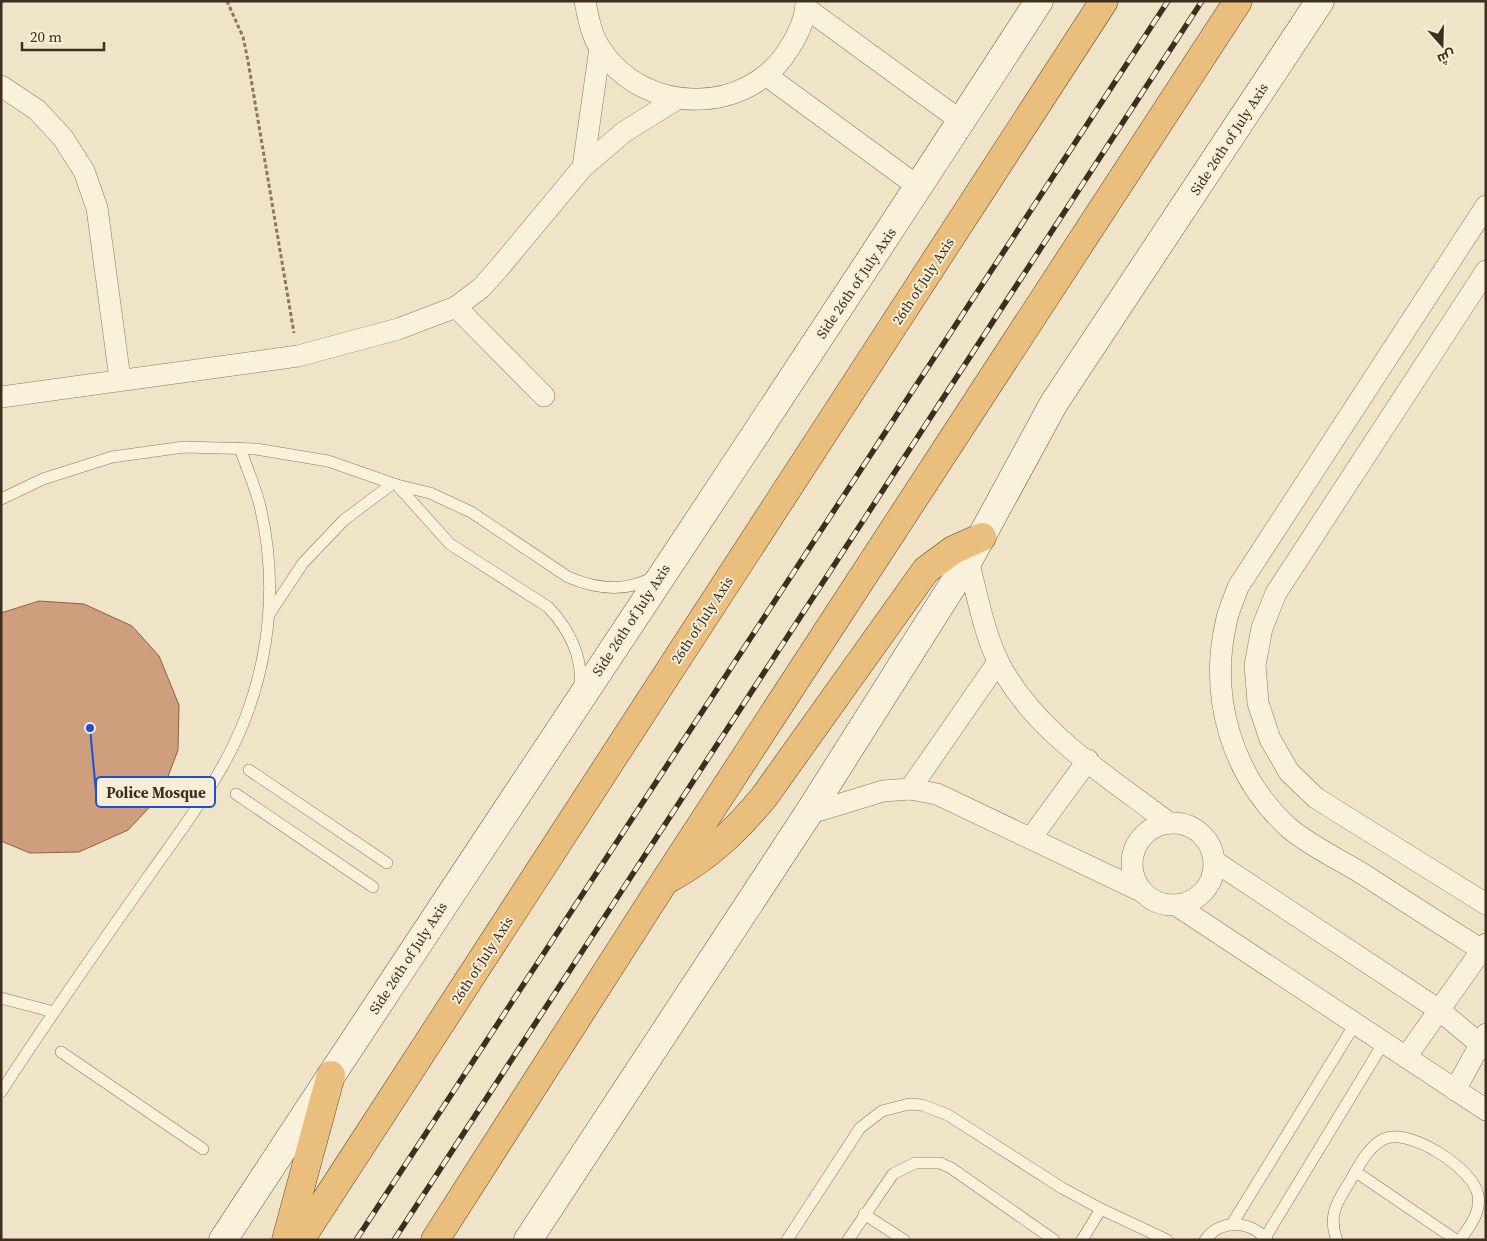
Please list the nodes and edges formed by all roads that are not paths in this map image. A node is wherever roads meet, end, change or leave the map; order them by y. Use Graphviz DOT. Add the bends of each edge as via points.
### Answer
graph roads {
  1 [pos="585,1"];
  2 [pos="1039,1"];
  3 [pos="1104,1"];
  4 [pos="1238,1"];
  5 [pos="1320,1"];
  6 [pos="806,4"];
  7 [pos="600,48"];
  8 [pos="767,76"];
  9 [pos="1,86"];
  10 [pos="677,100"];
  11 [pos="961,122"];
  12 [pos="583,167"];
  13 [pos="920,188"];
  14 [pos="1486,206"];
  15 [pos="1486,271"];
  16 [pos="456,307"];
  17 [pos="120,379"];
  18 [pos="544,396"];
  19 [pos="1,398"];
  20 [pos="240,448"];
  21 [pos="394,485"];
  22 [pos="1,499"];
  23 [pos="982,537"];
  24 [pos="968,561"];
  25 [pos="664,571"];
  26 [pos="270,613"];
  27 [pos="998,662"];
  28 [pos="576,704"];
  29 [pos="1088,760"];
  30 [pos="249,770"];
  31 [pos="910,789"];
  32 [pos="236,794"];
  33 [pos="808,814"];
  34 [pos="1170,823"];
  35 [pos="1031,838"];
  36 [pos="1214,861"];
  37 [pos="388,863"];
  38 [pos="664,882"];
  39 [pos="373,887"];
  40 [pos="1141,891"];
  41 [pos="1486,904"];
  42 [pos="1176,905"];
  43 [pos="1484,947"];
  44 [pos="1,998"];
  45 [pos="1439,1010"];
  46 [pos="54,1012"];
  47 [pos="1355,1024"];
  48 [pos="1384,1042"];
  49 [pos="1484,1042"];
  50 [pos="61,1052"];
  51 [pos="1406,1056"];
  52 [pos="331,1075"];
  53 [pos="1455,1090"];
  54 [pos="1,1092"];
  55 [pos="1486,1110"];
  56 [pos="203,1149"];
  57 [pos="1356,1172"];
  58 [pos="1101,1209"];
  59 [pos="864,1214"];
  60 [pos="1232,1224"];
  61 [pos="1266,1239"];
  62 [pos="223,1240"];
  63 [pos="286,1240"];
  64 [pos="300,1240"];
  65 [pos="435,1240"];
  66 [pos="528,1240"];
  67 [pos="787,1240"];
  68 [pos="848,1240"];
  69 [pos="904,1240"];
  70 [pos="1054,1240"];
  71 [pos="1082,1240"];
  72 [pos="1167,1240"];
  73 [pos="1205,1240"];
  74 [pos="1337,1240"];
  75 [pos="1456,1240"];
  76 [pos="1460,1240"];
  1 -- 7 [label="street" via="589,22"];
  2 -- 11 [label="main road, Side 26th of July Axis"];
  3 -- 64 [label="highway, 26th of July Axis"];
  4 -- 38 [label="highway"];
  5 -- 23 [label="main road, Side 26th of July Axis" via="1054,403"];
  6 -- 8 [label="street" via="799,33"];
  6 -- 11 [label="street"];
  7 -- 10 [label="street" via="620,72 640,85"];
  7 -- 12 [label="street"];
  8 -- 10 [label="street" via="740,92 716,98"];
  8 -- 13 [label="street"];
  9 -- 17 [label="street" via="37,110 64,138 84,172 97,208"];
  10 -- 12 [label="street" via="624,132"];
  11 -- 13 [label="main road, Side 26th of July Axis"];
  12 -- 16 [label="street" via="481,288"];
  13 -- 25 [label="main road, Side 26th of July Axis"];
  14 -- 43 [label="street" via="1238,587 1226,623 1220,660 1221,697 1229,734 1243,769 1263,801 1290,829"];
  15 -- 41 [label="street" via="1276,593 1262,628 1256,665 1258,704 1270,740 1290,772 1316,798"];
  16 -- 17 [label="street" via="398,330 298,356"];
  16 -- 18 [label="street"];
  17 -- 19 [label="street"];
  20 -- 21 [label="lane" via="328,461"];
  20 -- 22 [label="lane" via="184,447 112,457 43,479"];
  20 -- 26 [label="lane" via="260,510 269,556"];
  21 -- 25 [label="lane" via="430,493 471,512 583,584 625,586"];
  21 -- 26 [label="lane" via="337,527 303,563"];
  21 -- 28 [label="lane" via="450,544 548,608 560,620 576,651 580,686"];
  23 -- 24 [label="main road, Side 26th of July Axis"];
  23 -- 38 [label="highway" via="953,550 926,570 743,823 719,846"];
  24 -- 27 [label="street"];
  24 -- 33 [label="main road, Side 26th of July Axis"];
  25 -- 28 [label="main road, Side 26th of July Axis"];
  26 -- 46 [label="lane" via="260,674 242,725 219,774"];
  27 -- 29 [label="street" via="1029,708 1055,735"];
  27 -- 31 [label="street"];
  28 -- 52 [label="main road, Side 26th of July Axis"];
  29 -- 34 [label="street"];
  29 -- 35 [label="street"];
  30 -- 37 [label="lane"];
  31 -- 33 [label="street" via="883,791"];
  31 -- 35 [label="street" via="937,794"];
  32 -- 39 [label="lane"];
  33 -- 66 [label="main road, Side 26th of July Axis"];
  34 -- 36 [label="street" via="1182,824 1199,833 1211,848"];
  34 -- 40 [label="street" via="1157,826 1138,843 1132,868"];
  35 -- 40 [label="street"];
  36 -- 42 [label="street" via="1213,873 1204,890 1189,902"];
  36 -- 45 [label="street"];
  38 -- 65 [label="highway"];
  40 -- 42 [label="street" via="1163,904"];
  42 -- 47 [label="street"];
  43 -- 45 [label="street"];
  44 -- 46 [label="lane"];
  45 -- 49 [label="street"];
  45 -- 51 [label="street"];
  46 -- 54 [label="lane"];
  47 -- 48 [label="street"];
  47 -- 60 [label="lane"];
  48 -- 51 [label="street"];
  48 -- 61 [label="lane"];
  49 -- 53 [label="street"];
  50 -- 56 [label="lane"];
  51 -- 53 [label="street"];
  52 -- 62 [label="main road, Side 26th of July Axis"];
  52 -- 63 [label="highway"];
  53 -- 55 [label="street"];
  57 -- 74 [label="lane" via="1334,1210"];
  57 -- 75 [label="lane"];
  57 -- 76 [label="lane" via="1376,1144 1395,1136 1415,1139 1454,1164 1469,1176 1478,1194 1476,1214"];
  58 -- 67 [label="lane" via="1024,1165 948,1115 922,1105 909,1104 882,1111 860,1128"];
  58 -- 71 [label="lane"];
  58 -- 72 [label="lane"];
  59 -- 68 [label="lane"];
  59 -- 69 [label="lane"];
  59 -- 70 [label="lane" via="893,1174 903,1167 927,1161 952,1168"];
  60 -- 61 [label="lane" via="1245,1225"];
  60 -- 73 [label="lane" via="1220,1227"];
}
